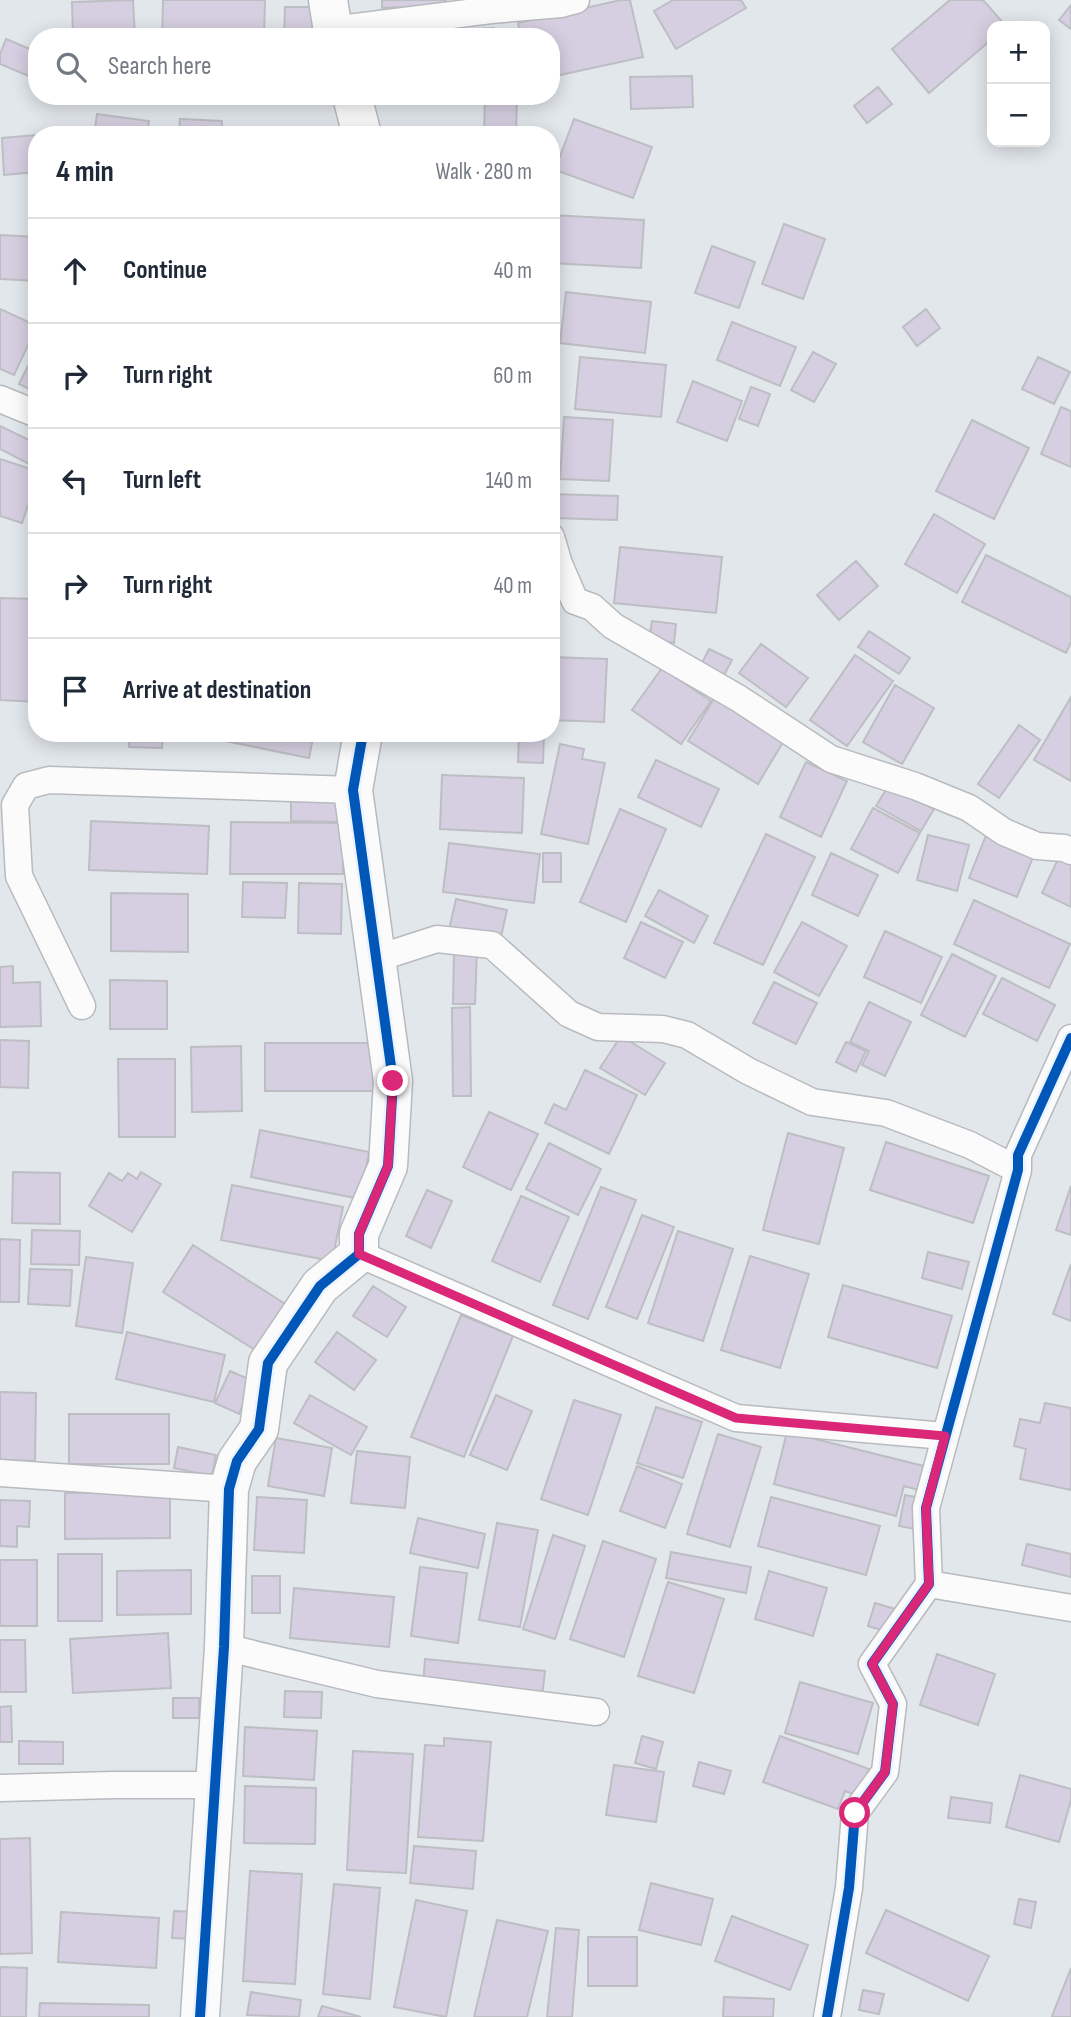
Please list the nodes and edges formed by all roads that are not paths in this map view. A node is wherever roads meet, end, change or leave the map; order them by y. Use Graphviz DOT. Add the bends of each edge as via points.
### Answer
graph roads {
  1 [pos="576,0"];
  2 [pos="331,22"];
  3 [pos="354,105"];
  4 [pos="360,126"];
  5 [pos="0,399"];
  6 [pos="28,410"];
  7 [pos="560,566"];
  8 [pos="361,742"];
  9 [pos="353,790"];
  10 [pos="1071,851"];
  11 [pos="378,958"];
  12 [pos="82,1006"];
  13 [pos="1071,1038"];
  14 [pos="1018,1170"];
  15 [pos="359,1254"];
  16 [pos="945,1436"];
  17 [pos="0,1473"];
  18 [pos="229,1489"];
  19 [pos="929,1584"];
  20 [pos="1071,1608"];
  21 [pos="224,1647"];
  22 [pos="596,1712"];
  23 [pos="214,1785"];
  24 [pos="0,1788"];
  25 [pos="200,2017"];
  26 [pos="827,2017"];
  1 -- 2 [label="street"];
  3 -- 4 [label="street"];
  5 -- 6 [label="street"];
  7 -- 10 [label="street" via="575,601 592,607 613,626 738,698 831,759 969,808 1004,832 1037,846"];
  8 -- 9 [label="street"];
  9 -- 11 [label="street"];
  9 -- 12 [label="street" via="49,780 26,786 15,805 19,876"];
  11 -- 14 [label="street" via="437,939 492,945 569,1014 597,1027 663,1029 687,1035 812,1101 886,1113 970,1145"];
  11 -- 15 [label="street" via="393,1081 388,1166 359,1234"];
  13 -- 14 [label="street" via="1018,1155"];
  14 -- 16 [label="street"];
  15 -- 16 [label="street" via="736,1418"];
  15 -- 18 [label="street" via="320,1286 268,1363 259,1429 237,1461"];
  16 -- 19 [label="street" via="926,1508"];
  17 -- 18 [label="street"];
  18 -- 21 [label="street"];
  19 -- 20 [label="street"];
  19 -- 26 [label="street" via="872,1664 893,1704 885,1772 855,1813 849,1888"];
  21 -- 22 [label="street" via="377,1684"];
  21 -- 23 [label="street"];
  23 -- 24 [label="street"];
  23 -- 25 [label="street"];
}
